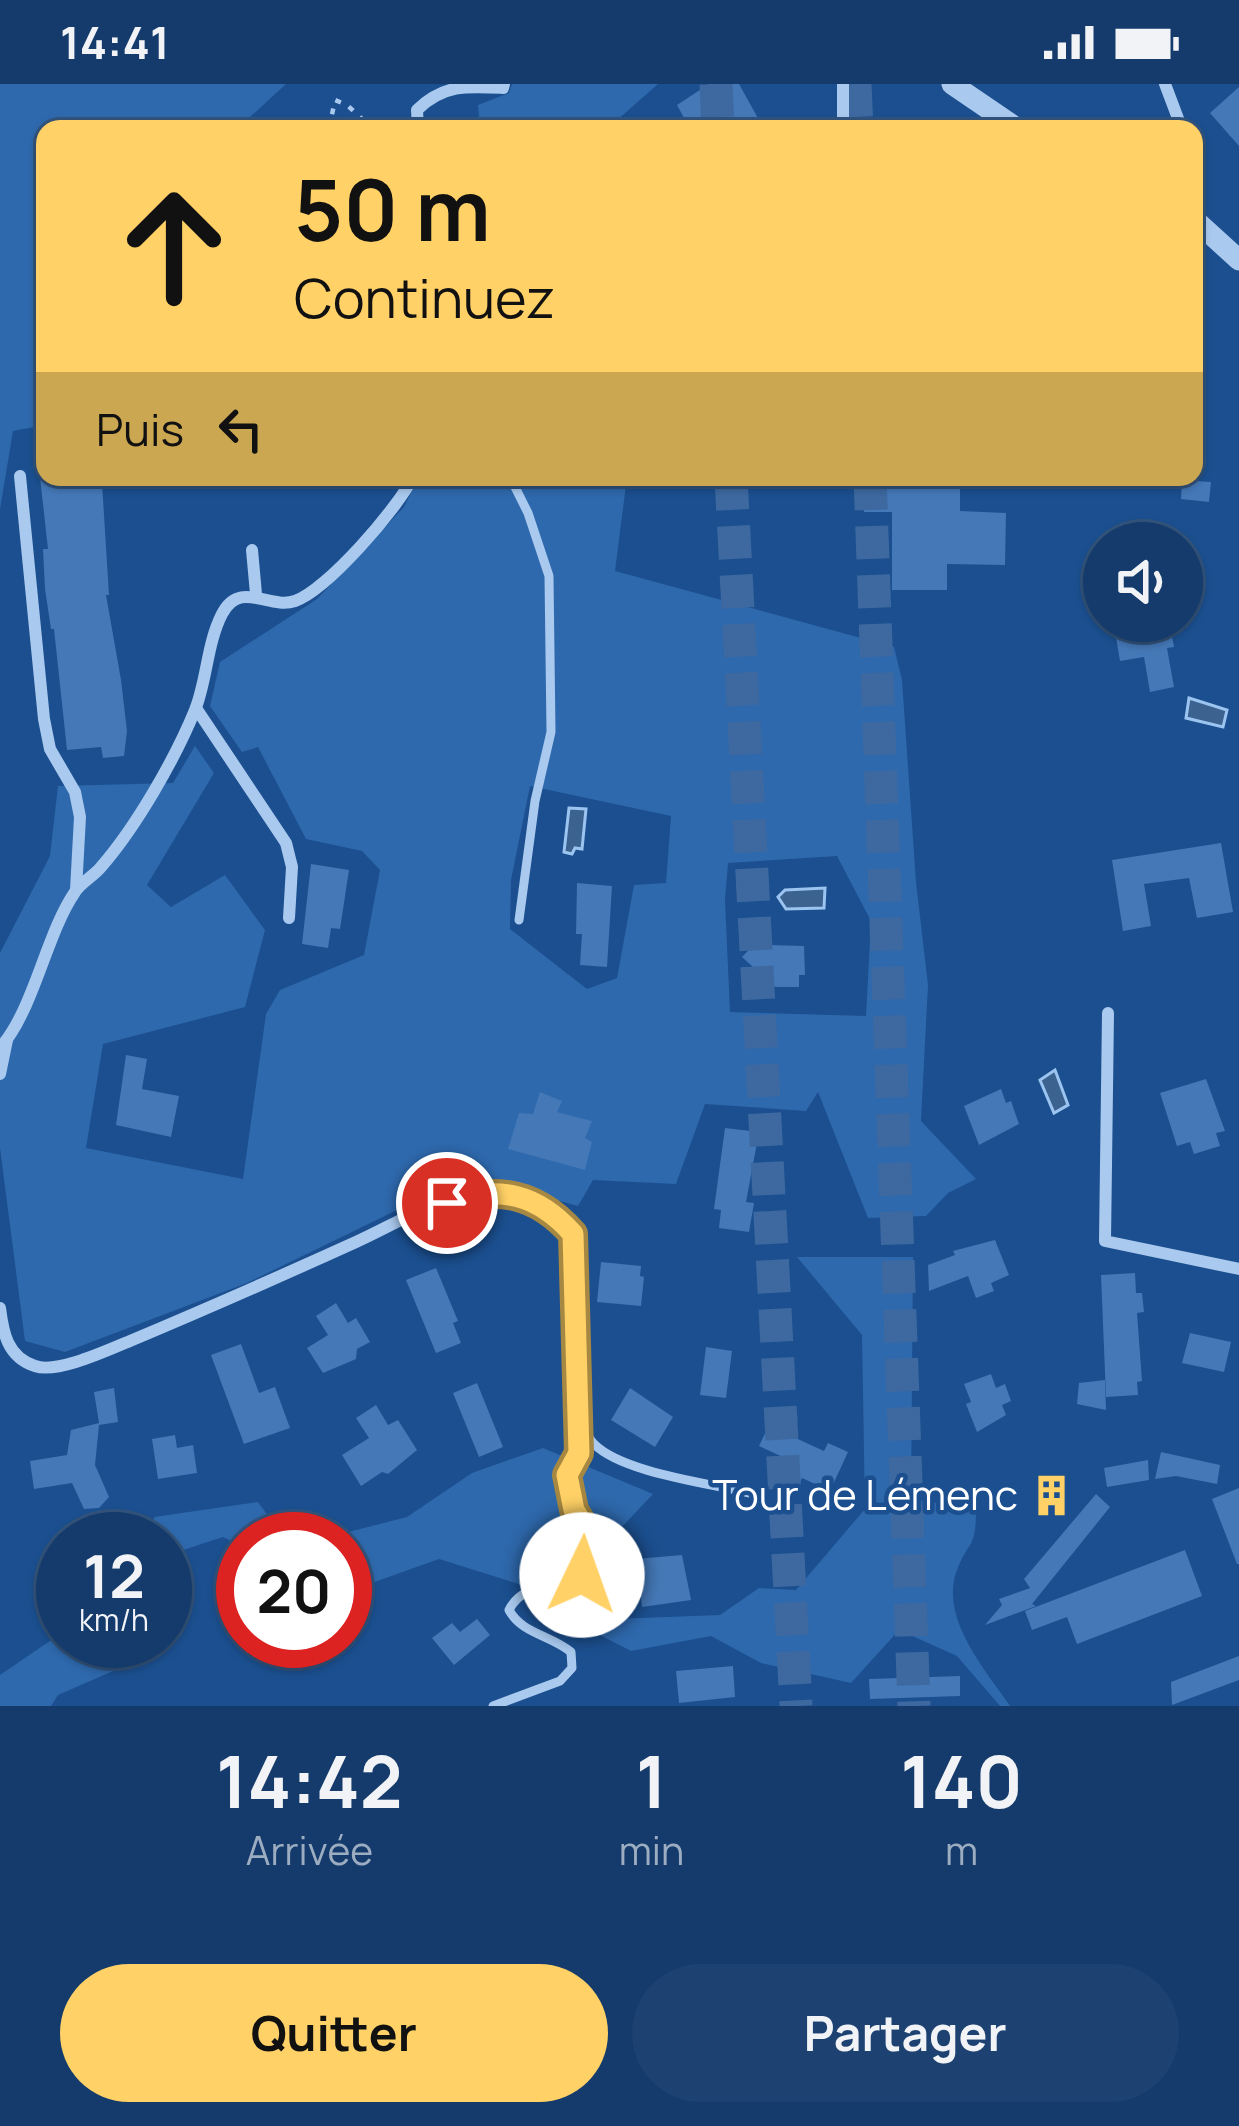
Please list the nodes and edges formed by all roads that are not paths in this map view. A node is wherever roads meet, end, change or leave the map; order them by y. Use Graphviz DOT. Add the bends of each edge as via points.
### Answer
graph roads {
  1 [pos="504,84"];
  2 [pos="843,84"];
  3 [pos="952,84"];
  4 [pos="1165,84"];
  5 [pos="418,120"];
  6 [pos="842,120"];
  7 [pos="998,120"];
  8 [pos="1179,120"];
  9 [pos="1203,226"];
  10 [pos="1239,260"];
  11 [pos="20,476"];
  12 [pos="406,486"];
  13 [pos="514,486"];
  14 [pos="252,550"];
  15 [pos="256,594"];
  16 [pos="196,708"];
  17 [pos="76,890"];
  18 [pos="289,918"];
  19 [pos="519,920"];
  20 [pos="1108,1013"];
  21 [pos="3,1044"];
  22 [pos="0,1074"];
  23 [pos="1239,1269"];
  24 [pos="0,1308"];
  25 [pos="576,1414"];
  26 [pos="749,1493"];
  27 [pos="493,1706"];
  1 -- 5 [label="street" via="434,92"];
  2 -- 6 [label="street"];
  3 -- 7 [label="street"];
  4 -- 8 [label="street"];
  9 -- 10 [label="street"];
  11 -- 17 [label="street" via="44,719 80,818"];
  12 -- 15 [label="street" via="316,588 292,602"];
  13 -- 19 [label="lane" via="550,577 551,732"];
  14 -- 15 [label="street"];
  15 -- 16 [label="street" via="223,612"];
  16 -- 17 [label="street" via="144,803 101,868"];
  16 -- 18 [label="street" via="286,843"];
  17 -- 21 [label="street"];
  20 -- 23 [label="street" via="1105,1241"];
  21 -- 22 [label="street"];
  24 -- 25 [label="street" via="15,1355 38,1368 65,1364 424,1211 470,1195 506,1194 550,1208 573,1234"];
  25 -- 26 [label="lane" via="611,1455"];
  25 -- 27 [label="lane" via="579,1453 567,1475 596,1562 582,1575 522,1594 509,1610 571,1652 572,1667 560,1681"];
}
